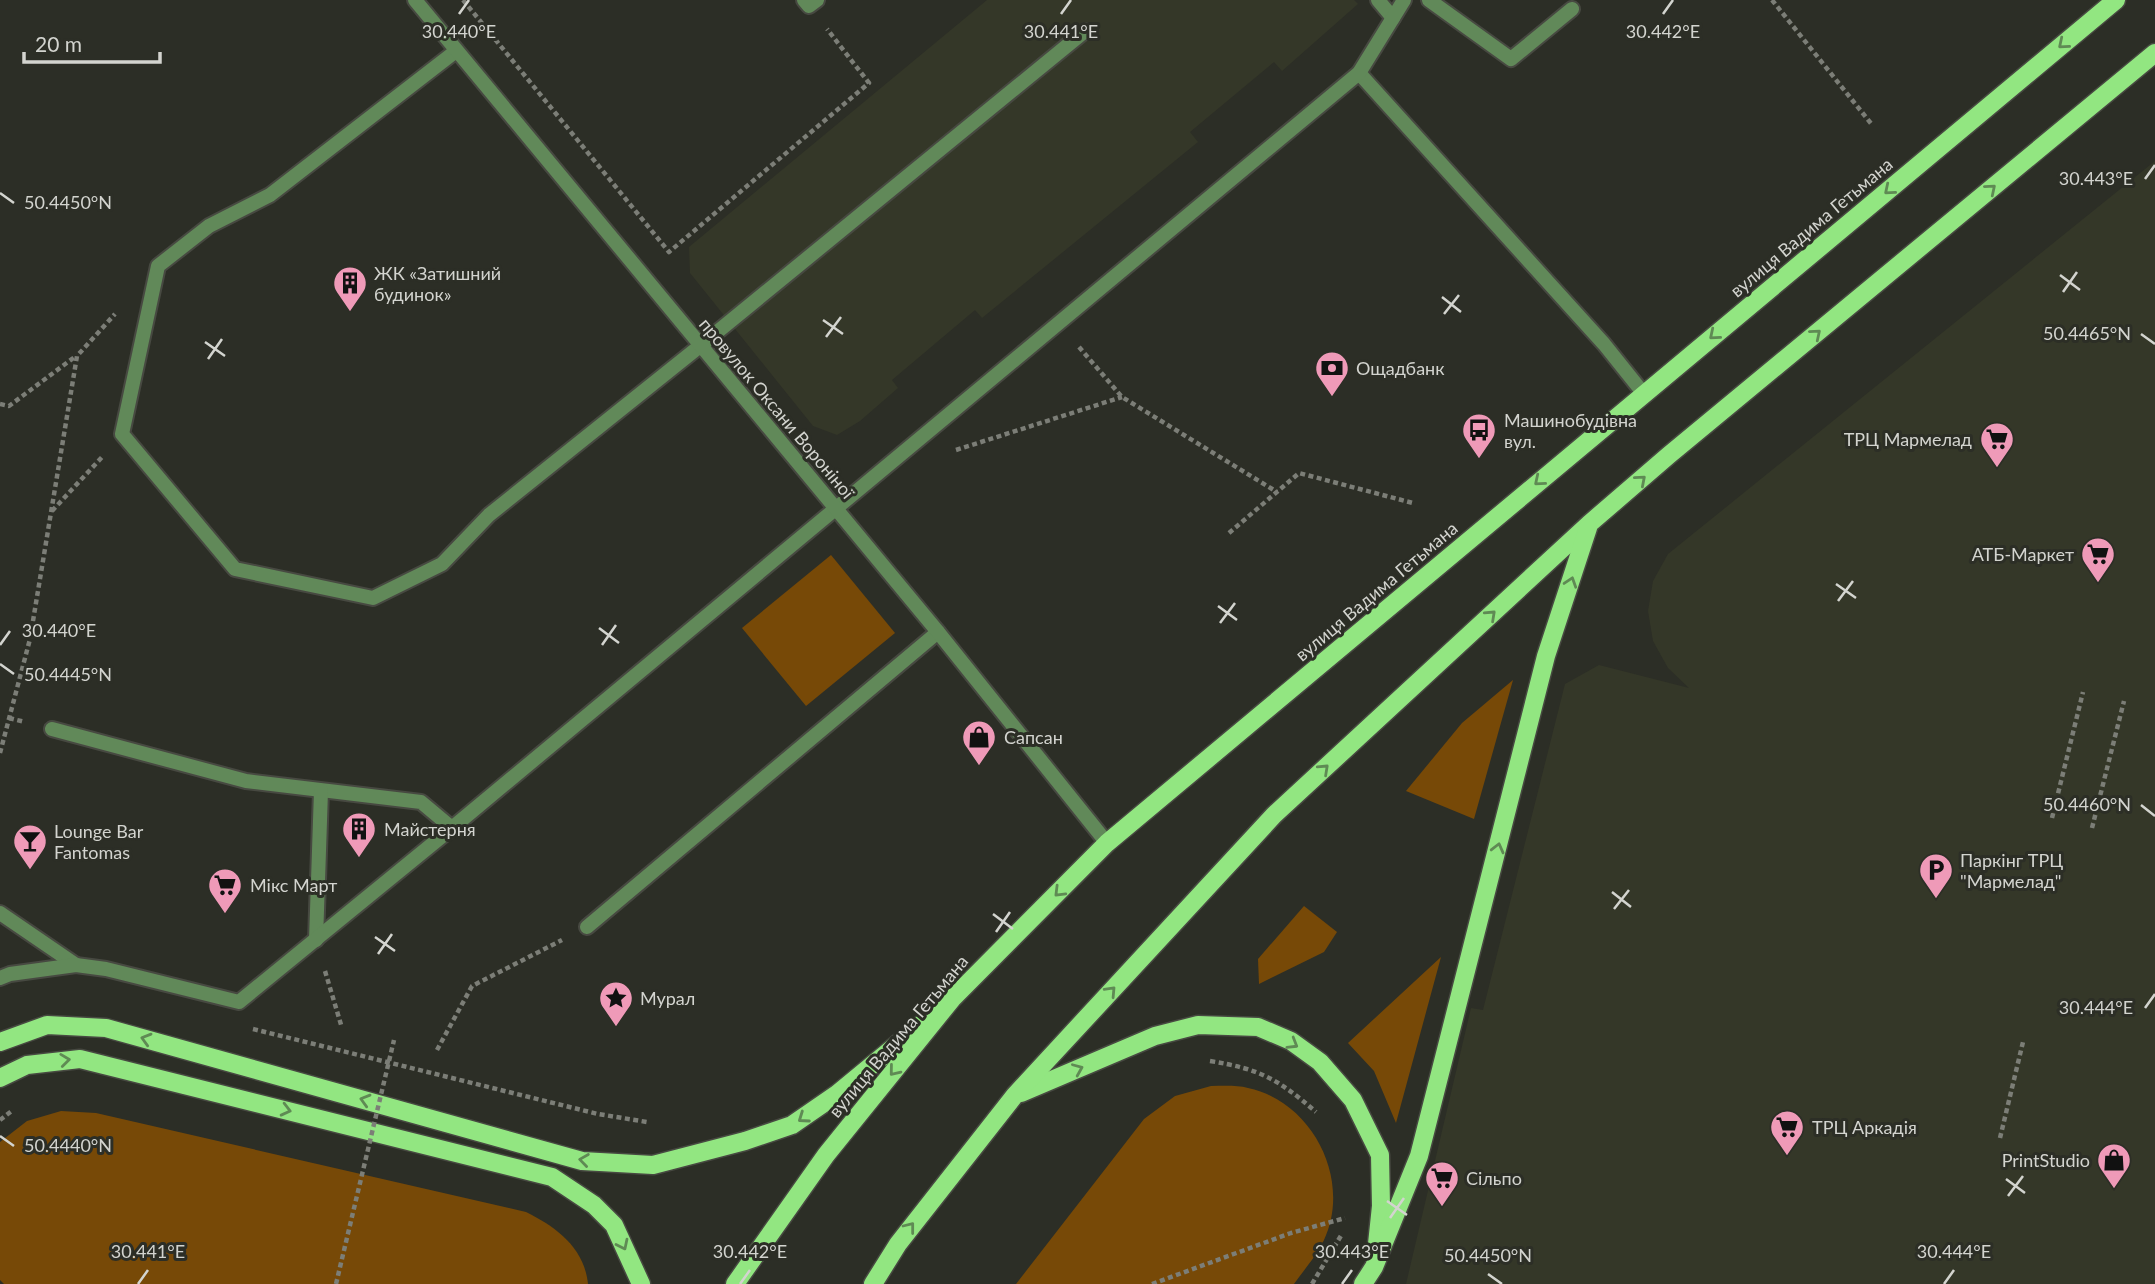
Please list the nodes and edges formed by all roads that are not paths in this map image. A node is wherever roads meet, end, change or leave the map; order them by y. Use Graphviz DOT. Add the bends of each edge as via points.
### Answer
graph roads {
  1 [pos="415,0"];
  2 [pos="1378,0"];
  3 [pos="1404,0"];
  4 [pos="1429,0"];
  5 [pos="2116,0"];
  6 [pos="1572,9"];
  7 [pos="1393,18"];
  8 [pos="1085,32"];
  9 [pos="456,51"];
  10 [pos="2155,53"];
  11 [pos="1359,73"];
  12 [pos="700,346"];
  13 [pos="1644,394"];
  14 [pos="836,510"];
  15 [pos="1589,524"];
  16 [pos="938,632"];
  17 [pos="52,729"];
  18 [pos="321,791"];
  19 [pos="453,828"];
  20 [pos="1107,844"];
  21 [pos="0,912"];
  22 [pos="587,927"];
  23 [pos="316,940"];
  24 [pos="76,965"];
  25 [pos="0,978"];
  26 [pos="952,999"];
  27 [pos="0,1042"];
  28 [pos="0,1078"];
  29 [pos="1015,1095"];
  30 [pos="1374,1267"];
  31 [pos="641,1284"];
  32 [pos="735,1284"];
  33 [pos="873,1284"];
  34 [pos="1363,1284"];
  1 -- 9 [label="street, провулок Оксани Вороніної"];
  2 -- 7 [label="street"];
  3 -- 7 [label="street"];
  4 -- 6 [label="street" via="1511,59"];
  5 -- 13 [label="main road, вулиця Вадима Гетьмана, one-way"];
  7 -- 11 [label="street"];
  8 -- 12 [label="street"];
  9 -- 12 [label="street, провулок Оксани Вороніної"];
  9 -- 12 [label="street" via="270,195 209,226 158,266 122,434 235,569 373,598 442,564 489,515"];
  15 -- 10 [label="main road, one-way"];
  11 -- 13 [label="street"];
  11 -- 14 [label="street"];
  12 -- 14 [label="street, провулок Оксани Вороніної"];
  13 -- 20 [label="main road, вулиця Вадима Гетьмана, one-way"];
  14 -- 16 [label="street, провулок Оксани Вороніної"];
  14 -- 19 [label="street"];
  29 -- 15 [label="main road, one-way" via="1274,816"];
  30 -- 15 [label="main road, one-way" via="1419,1156 1546,656"];
  16 -- 20 [label="street, провулок Оксани Вороніної"];
  16 -- 22 [label="street"];
  17 -- 18 [label="street" via="246,781"];
  18 -- 19 [label="street" via="421,802"];
  18 -- 23 [label="street"];
  19 -- 23 [label="street"];
  20 -- 26 [label="main road, вулиця Вадима Гетьмана, one-way"];
  21 -- 24 [label="street"];
  23 -- 24 [label="street" via="239,1002"];
  24 -- 25 [label="street"];
  26 -- 27 [label="main road, one-way" via="792,1125 653,1165 582,1161 106,1028 47,1026"];
  26 -- 32 [label="main road, вулиця Вадима Гетьмана, one-way" via="826,1155"];
  28 -- 31 [label="main road, one-way" via="27,1065 80,1059 552,1177 614,1225"];
  29 -- 30 [label="main road, one-way" via="1155,1036 1198,1025 1258,1027 1291,1041 1320,1062 1353,1100 1380,1155 1381,1206"];
  33 -- 29 [label="main road, one-way" via="898,1244"];
  30 -- 34 [label="main road"];
}
